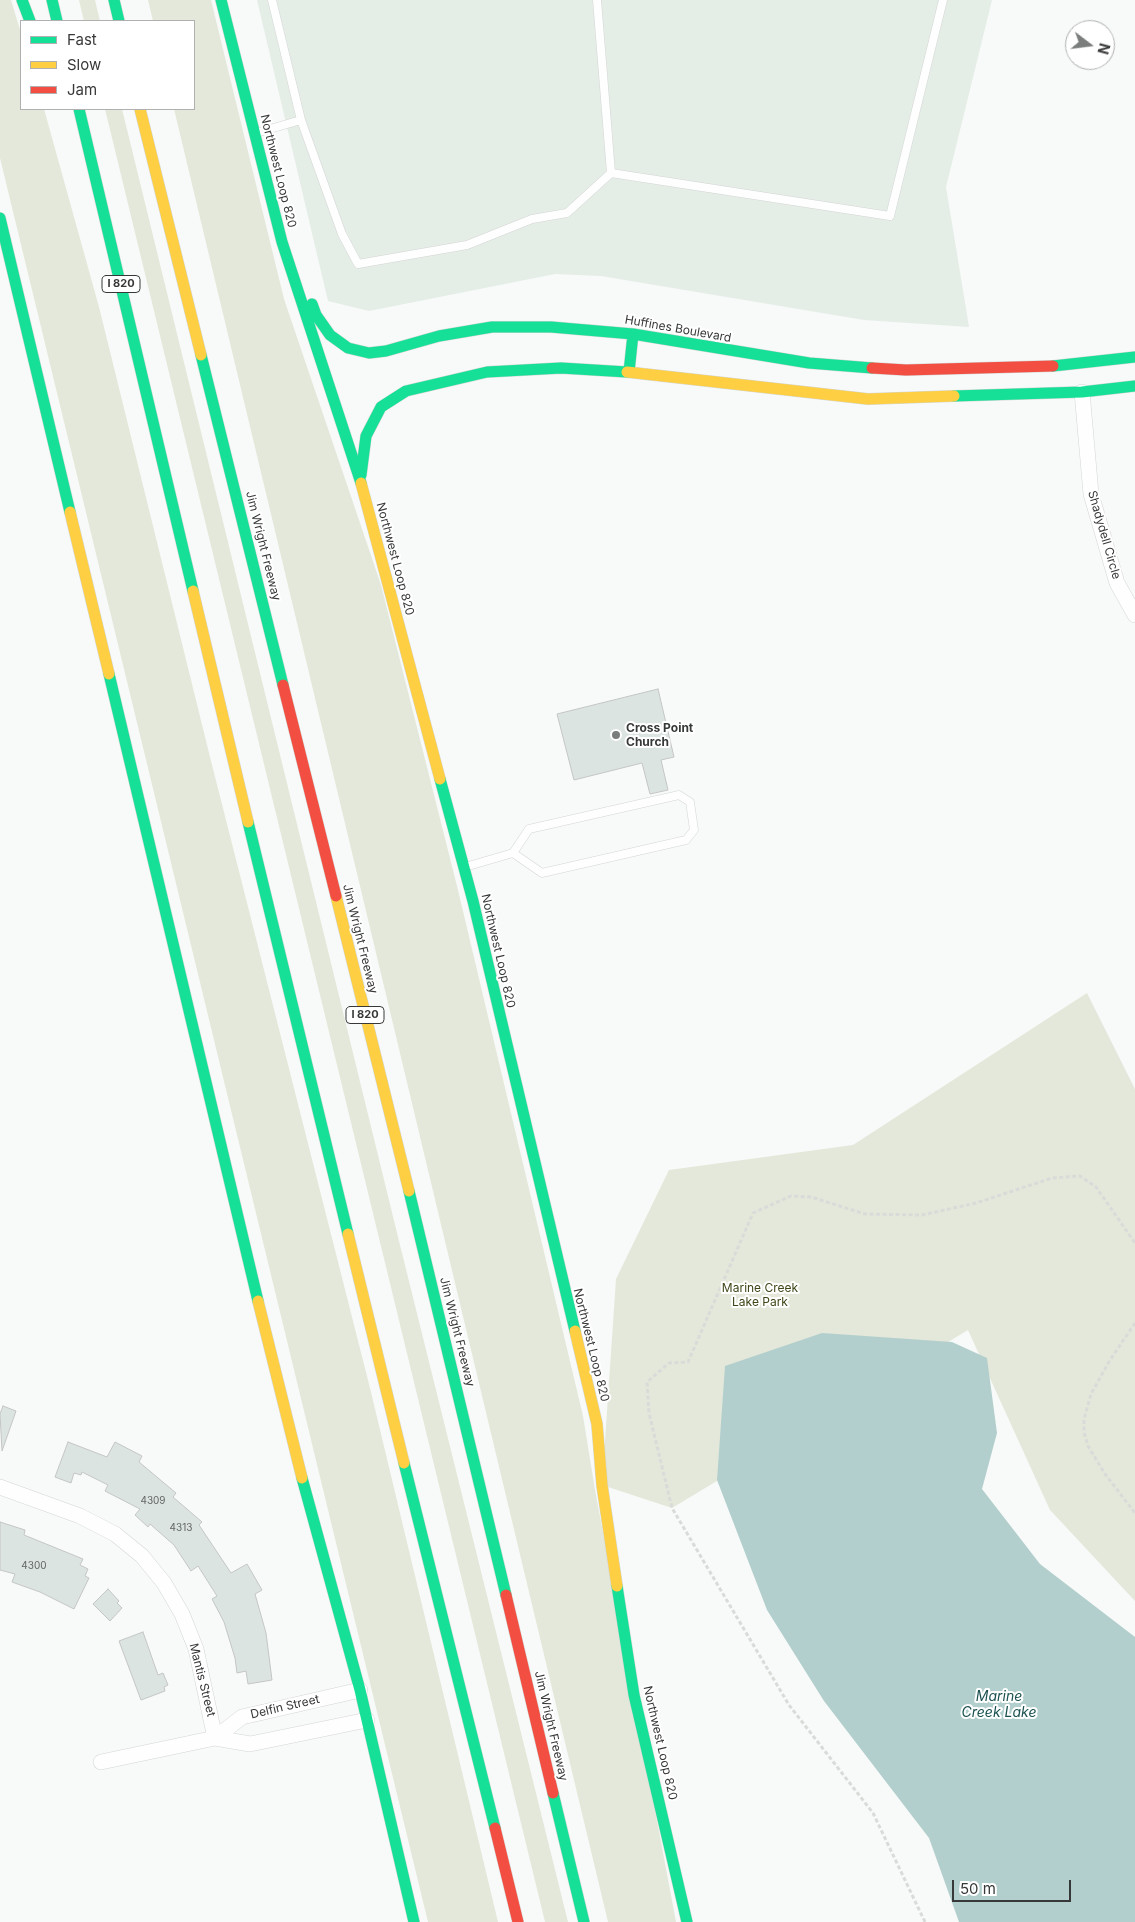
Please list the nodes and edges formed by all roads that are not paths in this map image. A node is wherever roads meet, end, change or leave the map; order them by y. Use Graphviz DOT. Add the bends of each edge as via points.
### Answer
graph roads {
  1 [pos="22,0"];
  2 [pos="52,0"];
  3 [pos="114,0"];
  4 [pos="221,0"];
  5 [pos="272,0"];
  6 [pos="597,0"];
  7 [pos="943,0"];
  8 [pos="30,20"];
  9 [pos="58,20"];
  10 [pos="119,20"];
  11 [pos="79,110"];
  12 [pos="140,110"];
  13 [pos="301,120"];
  14 [pos="254,134"];
  15 [pos="611,172"];
  16 [pos="0,218"];
  17 [pos="282,242"];
  18 [pos="104,273"];
  19 [pos="122,289"];
  20 [pos="633,334"];
  21 [pos="1135,357"];
  22 [pos="629,372"];
  23 [pos="1080,378"];
  24 [pos="1135,386"];
  25 [pos="360,480"];
  26 [pos="1135,615"];
  27 [pos="513,853"];
  28 [pos="463,867"];
  29 [pos="0,1486"];
  30 [pos="360,1690"];
  31 [pos="367,1720"];
  32 [pos="216,1738"];
  33 [pos="101,1762"];
  34 [pos="414,1922"];
  35 [pos="518,1922"];
  36 [pos="584,1922"];
  37 [pos="687,1922"];
  1 -- 8 [label="main road"];
  2 -- 9 [label="main road"];
  3 -- 10 [label="main road"];
  4 -- 14 [label="main road, Northwest Loop 820"];
  5 -- 13 [label="lane"];
  6 -- 15 [label="lane"];
  7 -- 15 [label="lane" via="890,216"];
  11 -- 19 [label="main road, I 820"];
  12 -- 36 [label="main road, Jim Wright Freeway / I 820" via="418,1227"];
  13 -- 14 [label="lane"];
  13 -- 15 [label="lane" via="342,234 358,264 467,245 532,219 567,213"];
  14 -- 17 [label="main road, Northwest Loop 820"];
  16 -- 30 [label="main road" via="285,1416"];
  17 -- 20 [label="main road, Huffines Boulevard" via="297,256 316,314 330,335 348,348 369,353 386,351 439,336 492,327 551,327"];
  17 -- 25 [label="main road, Northwest Loop 820"];
  18 -- 19 [label="main road"];
  19 -- 35 [label="main road, I 820" via="303,1054"];
  20 -- 22 [label="main road"];
  20 -- 23 [label="main road, Huffines Boulevard" via="809,363 906,370 993,370"];
  21 -- 23 [label="main road, Huffines Boulevard"];
  22 -- 23 [label="main road, Huffines Boulevard" via="868,398"];
  22 -- 25 [label="main road, Huffines Boulevard" via="561,368 487,372 406,391 381,407 366,436"];
  23 -- 24 [label="main road, Huffines Boulevard"];
  23 -- 26 [label="street, Shadydell Circle" via="1091,494 1118,583"];
  25 -- 28 [label="main road, Northwest Loop 820"];
  27 -- 27 [label="lane" via="529,829 679,795 690,802 694,830 686,840 542,873"];
  27 -- 28 [label="lane"];
  28 -- 37 [label="main road, Northwest Loop 820" via="597,1424 602,1485 634,1695"];
  29 -- 32 [label="street, Mantis Street" via="80,1516 115,1534 142,1556 164,1583 193,1640"];
  30 -- 31 [label="main road"];
  30 -- 32 [label="street, Delfin Street" via="242,1717"];
  31 -- 32 [label="street, Delfin Street" via="250,1744"];
  31 -- 34 [label="main road"];
  32 -- 33 [label="street, Delfin Street"];
}
